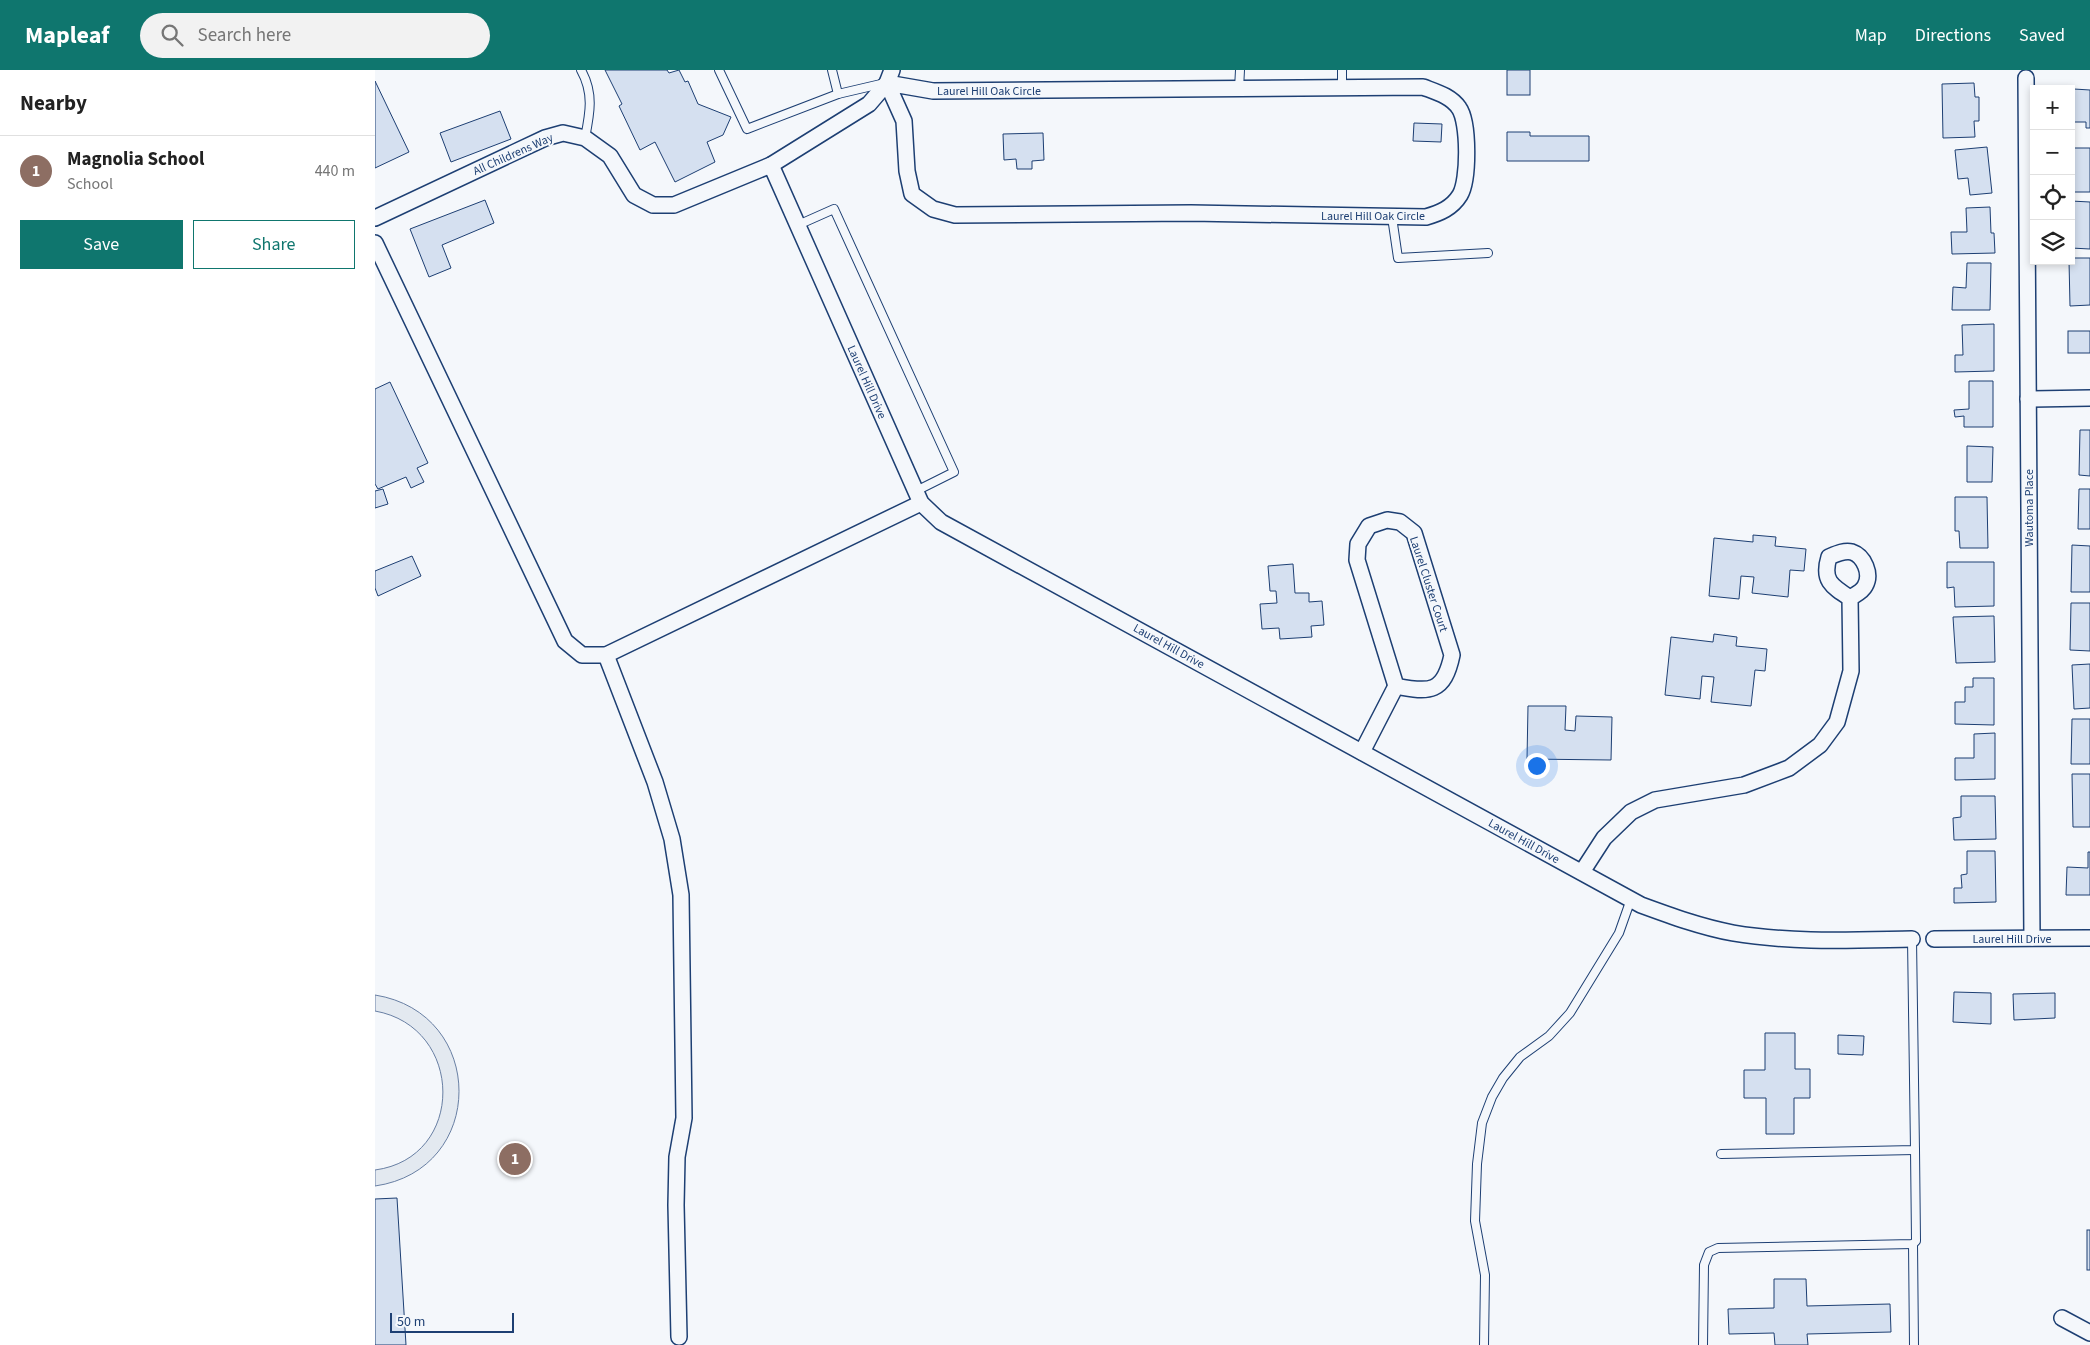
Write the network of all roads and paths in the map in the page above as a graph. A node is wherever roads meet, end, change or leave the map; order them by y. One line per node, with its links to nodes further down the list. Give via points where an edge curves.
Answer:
1 (581, 70): 11 (lane, via 588,83 590,114)
2 (719, 70): 10 (lane, via 747,129)
3 (832, 70): 10 (lane)
4 (1239, 70): 9 (lane)
5 (1342, 70): 8 (lane)
6 (890, 76): 9 (street, Laurel Hill Oak Circle, via 933,92); 10 (lane); 12 (street, via 869,104); 13 (street, Laurel Hill Oak Circle, via 904,121 912,194 933,209 955,215 1191,213)
7 (2026, 78): 19 (street, Wautoma Place)
8 (1341, 88): 9 (street, Laurel Hill Oak Circle); 13 (street, Laurel Hill Oak Circle, via 1423,87 1445,96 1460,108 1466,133 1466,179 1460,195 1444,212 1426,217)
9 (1239, 89)
10 (838, 94)
11 (585, 138): 12 (street, All Childrens Way, via 610,156 634,195 653,205 674,205); 14 (street, All Childrens Way, via 563,133 545,138)
12 (771, 165): 15 (street, Laurel Hill Drive)
13 (1392, 216): 17 (lane, via 1398,258)
14 (375, 218)
15 (798, 225): 20 (street, Laurel Hill Drive); 20 (lane, via 835,209 954,472)
16 (375, 243): 22 (street, via 565,641 582,655)
17 (1488, 253)
18 (2090, 398): 19 (street)
19 (2028, 399): 27 (street, Wautoma Place)
20 (919, 497): 22 (street); 24 (street, Laurel Hill Drive, via 941,522)
21 (1849, 598): 25 (street, via 1851,670 1837,722 1821,745 1789,768 1744,785 1655,800 1631,812 1603,838)
22 (606, 655): 36 (street, via 655,782 672,839 681,895 684,1118 677,1157)
23 (1396, 686): 23 (street, Laurel Cluster Court, via 1421,691 1441,684 1449,672 1452,655 1414,533 1400,522 1387,520 1369,526 1358,544 1357,560); 24 (street)
24 (1362, 752): 25 (street, Laurel Hill Drive)
25 (1582, 872): 26 (street, Laurel Hill Drive)
26 (1631, 899): 29 (street, Laurel Hill Drive, via 1686,922 1733,933 1807,940); 37 (lane, via 1619,933 1570,1013 1549,1036 1521,1057 1503,1078 1483,1123 1477,1164 1475,1221 1485,1275)
27 (2032, 938): 28 (street, Laurel Hill Drive); 30 (street, Laurel Hill Drive)
28 (2090, 938)
29 (1912, 939): 31 (lane)
30 (1934, 939)
31 (1915, 1150): 32 (lane); 33 (lane, via 1916,1241)
32 (1721, 1154)
33 (1913, 1244): 38 (lane, via 1718,1248 1709,1252 1704,1265); 39 (lane)
34 (2062, 1318): 35 (street)
35 (2090, 1333)
36 (679, 1337)
37 (1483, 1345)
38 (1703, 1345)
39 (1914, 1345)

